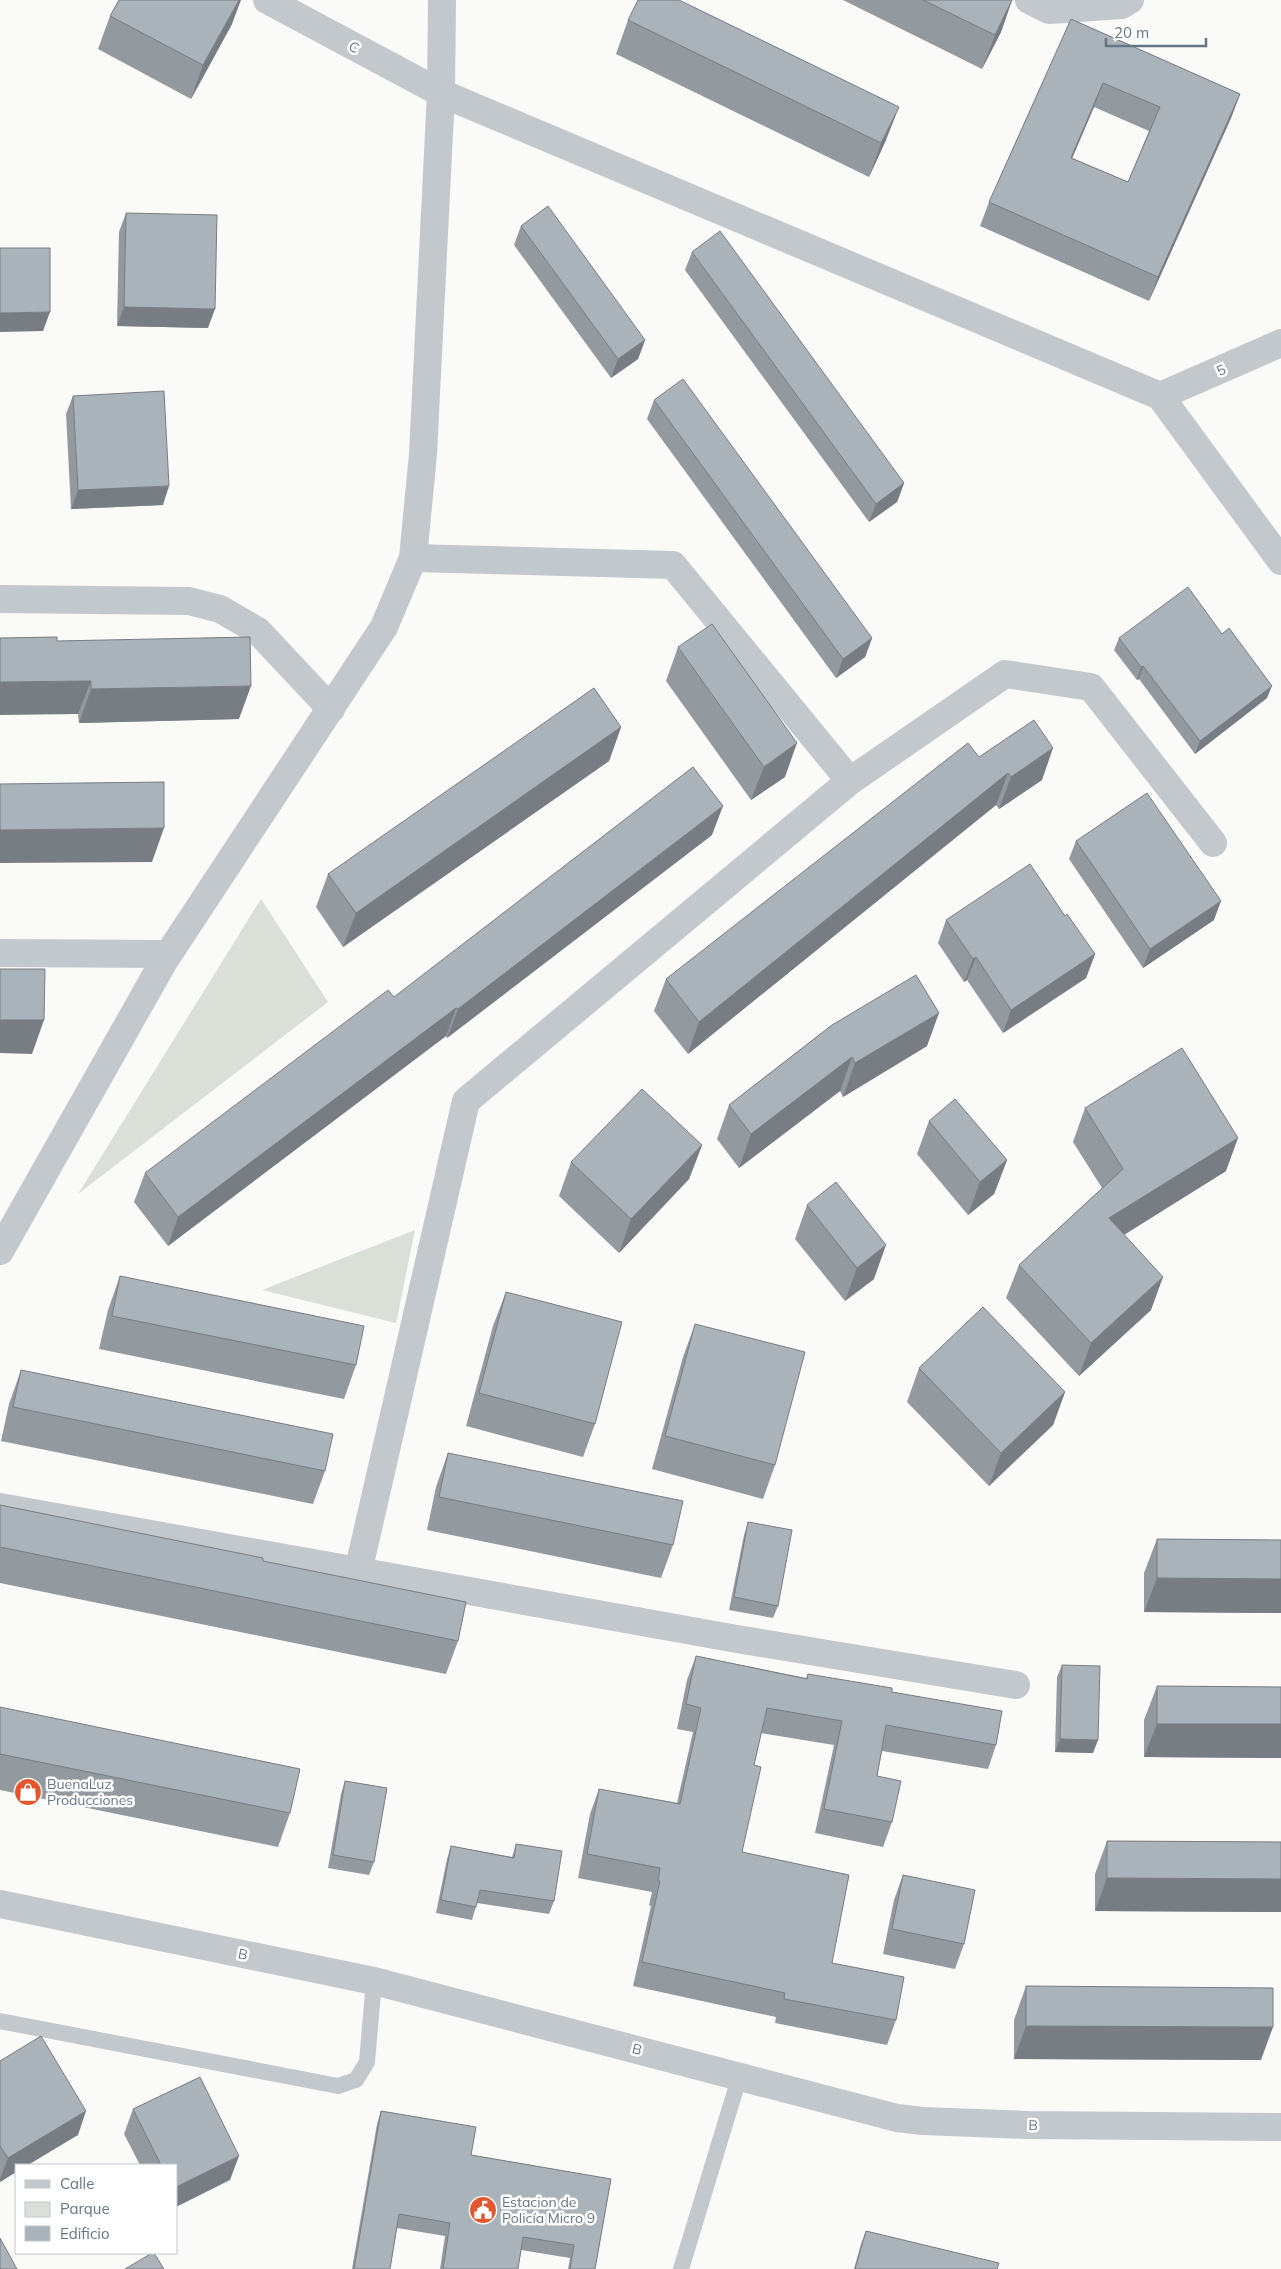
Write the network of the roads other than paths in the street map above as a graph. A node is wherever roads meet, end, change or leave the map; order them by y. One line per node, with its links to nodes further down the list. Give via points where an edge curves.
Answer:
1 (266, 0): 5 (street, C)
2 (442, 0): 5 (street)
3 (1029, 0): 4 (street, via 1049,10 1122,5)
4 (1130, 0)
5 (441, 93): 7 (street, C); 8 (street, via 423,454)
6 (1281, 343): 7 (street, 5)
7 (1160, 396): 9 (street)
8 (413, 558): 11 (street, via 384,627); 12 (street, via 673,565)
9 (1281, 561)
10 (0, 599): 11 (street, via 189,601 220,608 258,631)
11 (331, 709): 15 (street)
12 (850, 781): 13 (street, via 1005,674 1091,687); 18 (street, via 466,1101)
13 (1213, 843)
14 (0, 954): 15 (street)
15 (168, 954): 16 (street)
16 (0, 1251)
17 (0, 1507): 18 (street)
18 (358, 1572): 19 (street)
19 (1016, 1685)
20 (0, 1904): 21 (street, B)
21 (374, 1981): 22 (lane, via 367,2062 356,2080 338,2086); 23 (street, B)
22 (0, 2021)
23 (740, 2075): 24 (street, B, via 897,2118 924,2121); 25 (lane)
24 (1281, 2127)
25 (681, 2269)

